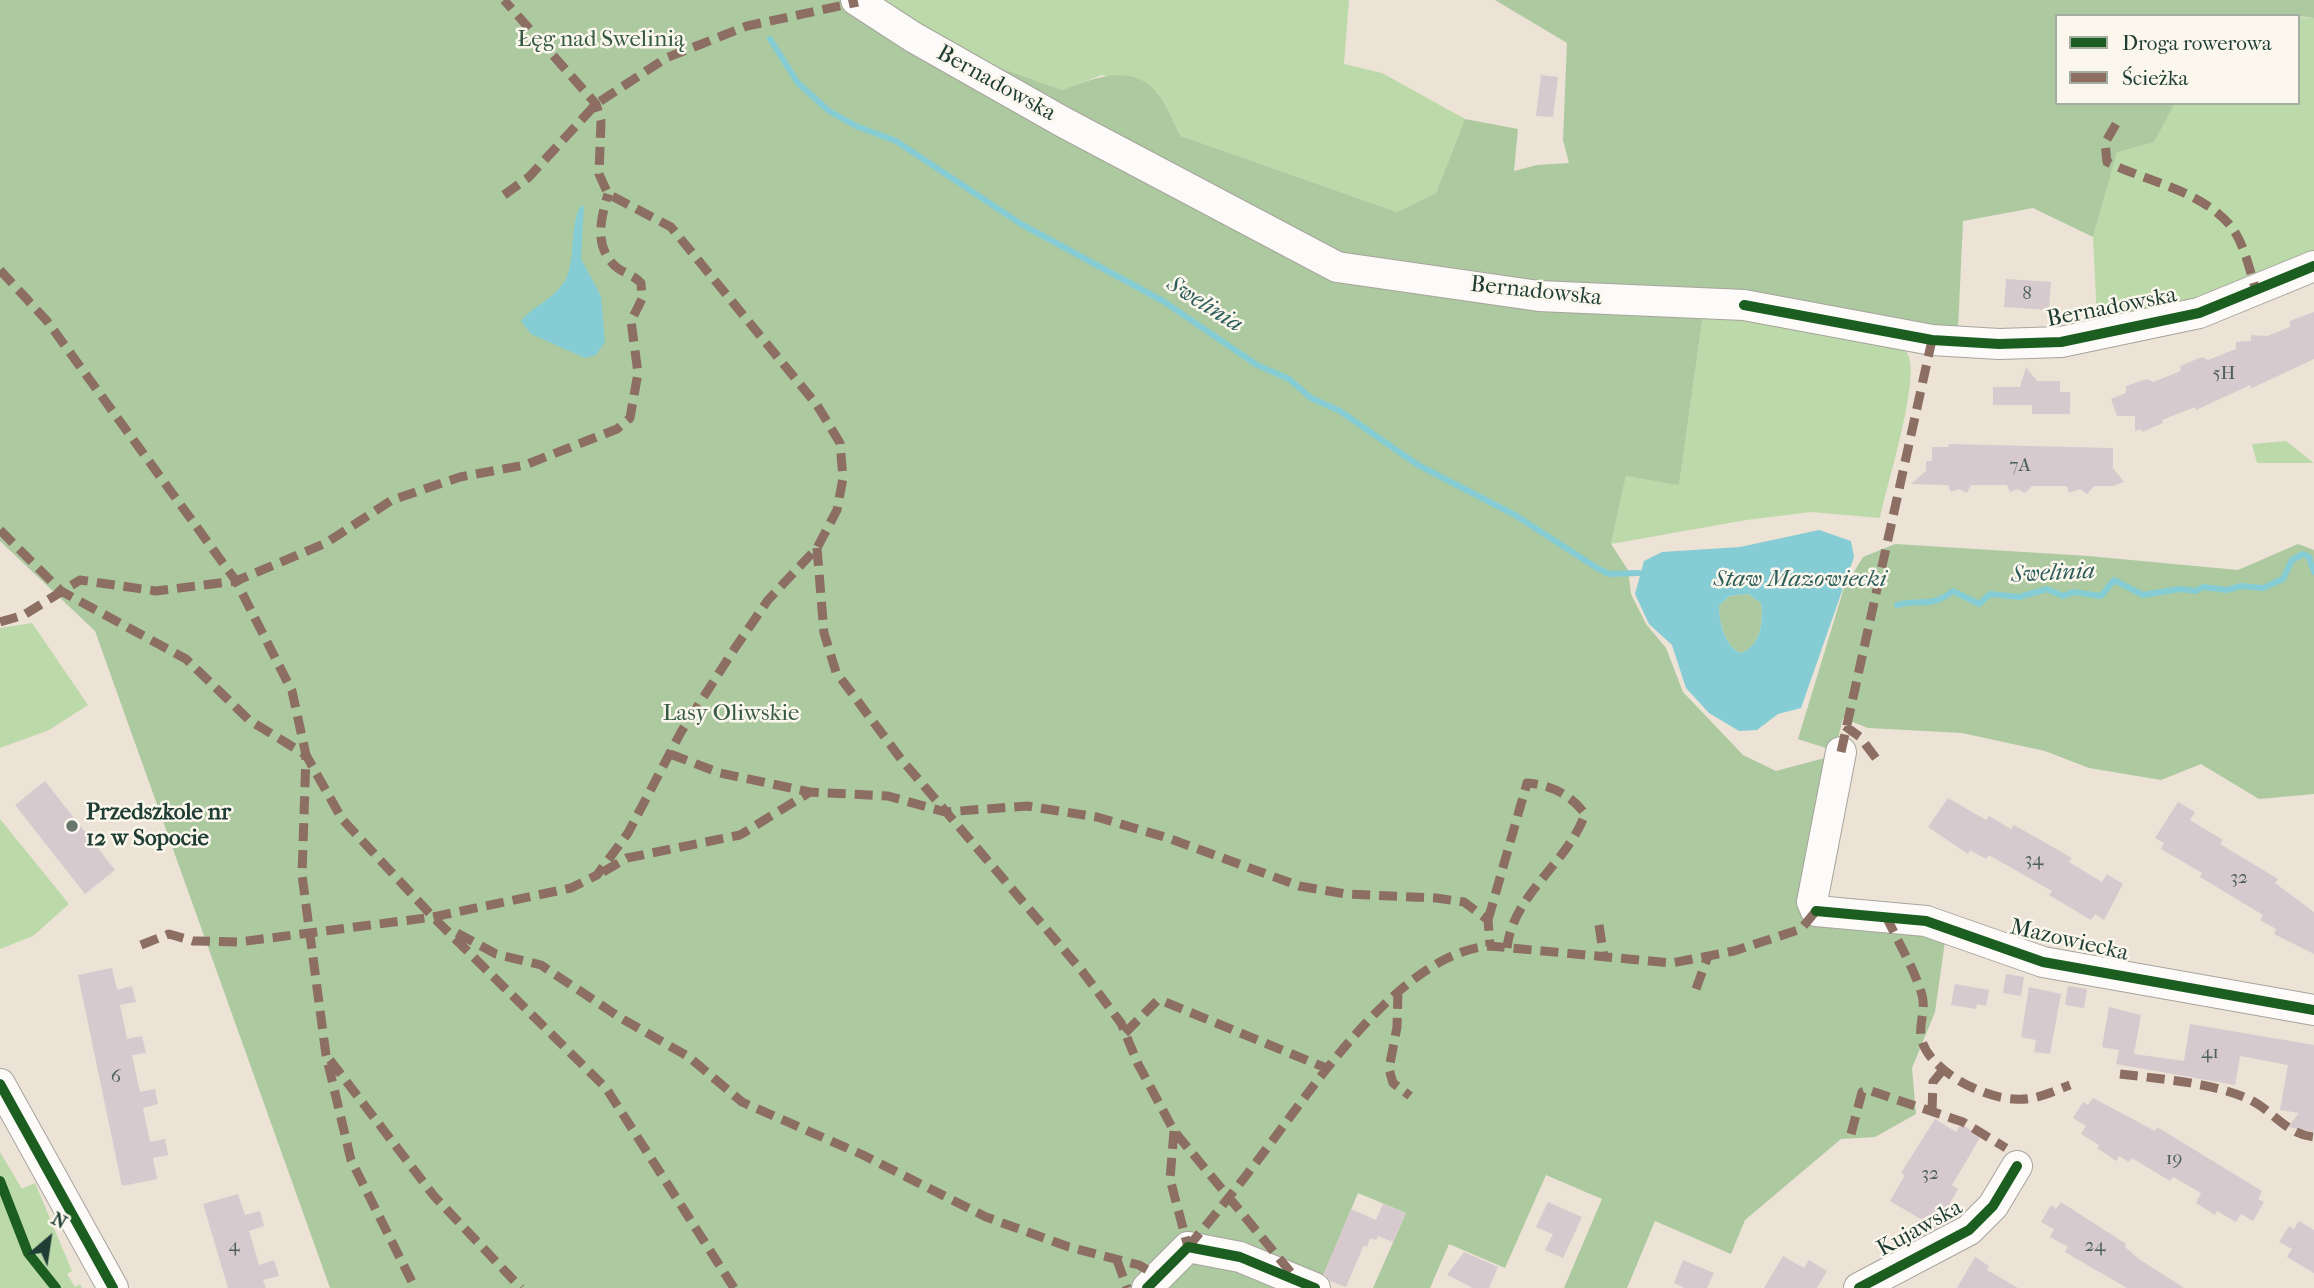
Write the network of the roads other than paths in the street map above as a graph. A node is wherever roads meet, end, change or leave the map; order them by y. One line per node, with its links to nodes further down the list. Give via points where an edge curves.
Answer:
1 (856, 0): 2 (street, Bernadowska, via 1063,122 1337,267 1539,296 1744,305 1932,340 1999,344 2062,342 2199,313)
2 (2314, 266)
3 (1841, 752): 4 (street, Mazowiecka, via 1812,902 1815,911 1926,920 2043,962)
4 (2314, 1010)
5 (0, 1084): 7 (street)
6 (2017, 1166): 10 (street, Kujawska, via 1993,1206 1969,1230)
7 (113, 1288)
8 (1147, 1288): 9 (street, via 1188,1247 1240,1257)
9 (1315, 1288)
10 (1859, 1288)

